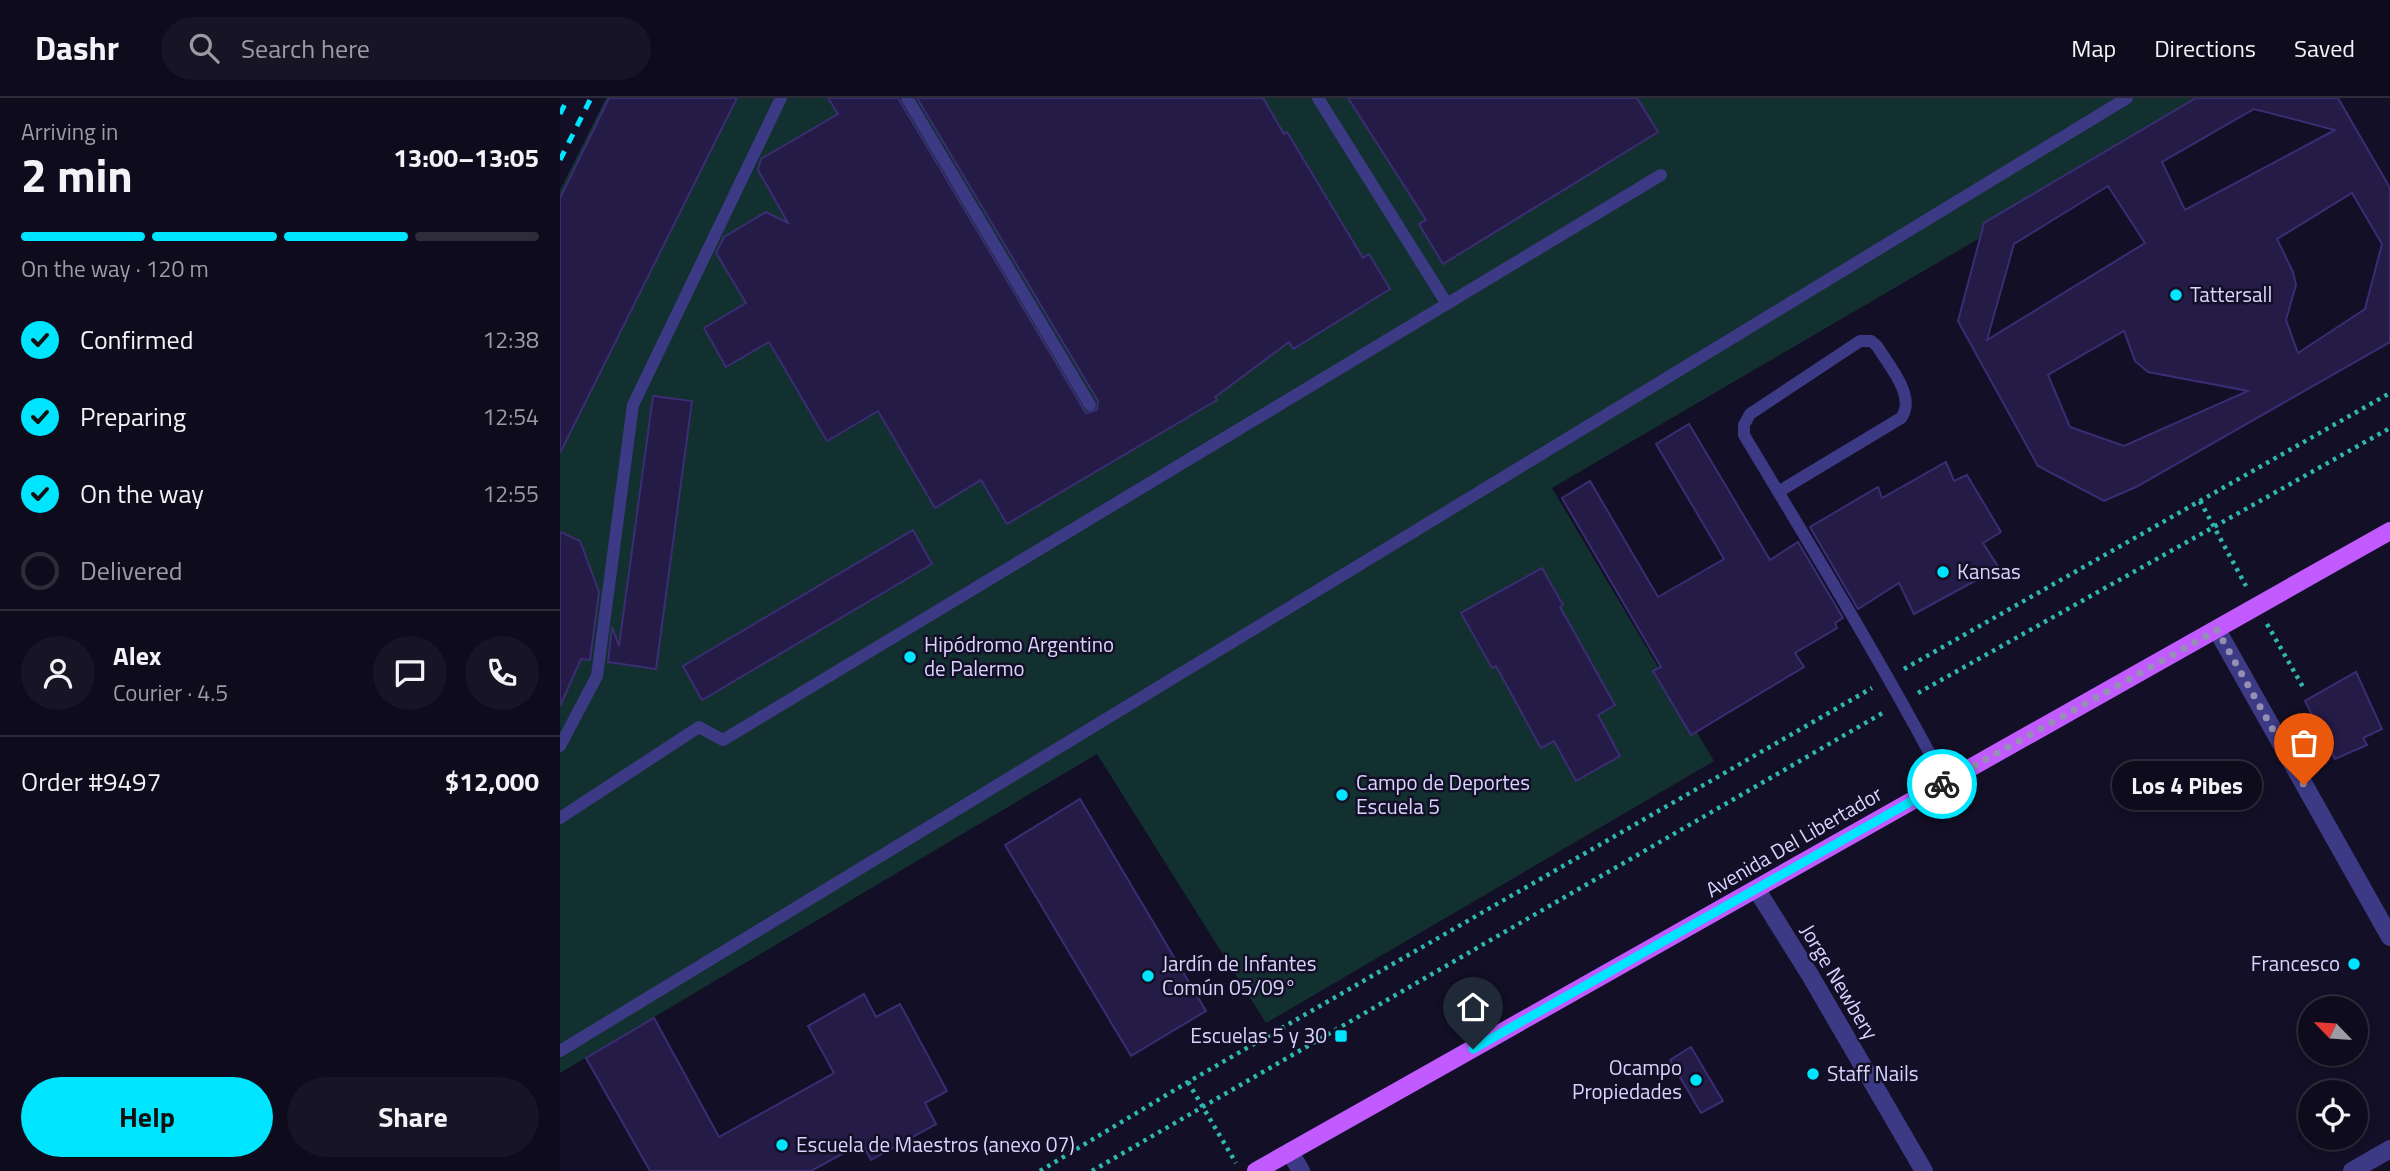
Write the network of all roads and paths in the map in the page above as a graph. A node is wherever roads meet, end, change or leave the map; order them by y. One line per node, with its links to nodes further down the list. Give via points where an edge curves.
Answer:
1 (781, 98): 17 (lane, via 633,405 597,676)
2 (907, 98): 8 (lane)
3 (1318, 98): 6 (lane)
4 (2127, 98): 22 (lane)
5 (1661, 175): 6 (lane)
6 (1447, 304): 19 (lane, via 723,740 699,727)
7 (2390, 393): 11 (path)
8 (1090, 405)
9 (2390, 428): 16 (path)
10 (1778, 492): 10 (lane, via 1744,435 1750,414 1860,341 1871,341 1908,400 1906,412); 15 (lane)
11 (2200, 500): 12 (path); 15 (path)
12 (2206, 512)
13 (2390, 531): 14 (main road, Avenida Del Libertador)
14 (2217, 630): 18 (main road, Avenida Del Libertador); 21 (street)
15 (1889, 678): 16 (lane); 23 (path)
16 (1903, 701): 18 (lane); 24 (path)
17 (560, 746)
18 (1945, 782): 20 (main road, Avenida Del Libertador)
19 (560, 818)
20 (1757, 890): 26 (main road, Avenida Del Libertador); 32 (street, Jorge Newbery)
21 (2390, 937)
22 (560, 1051)
23 (1188, 1082): 24 (path); 27 (path)
24 (1202, 1107): 28 (path); 29 (path)
25 (2390, 1149): 33 (street)
26 (1290, 1152): 30 (main road, Avenida Del Libertador); 31 (street)
27 (1040, 1171)
28 (1092, 1171)
29 (1241, 1171)
30 (1255, 1171)
31 (1301, 1171)
32 (1924, 1171)
33 (2352, 1171)

